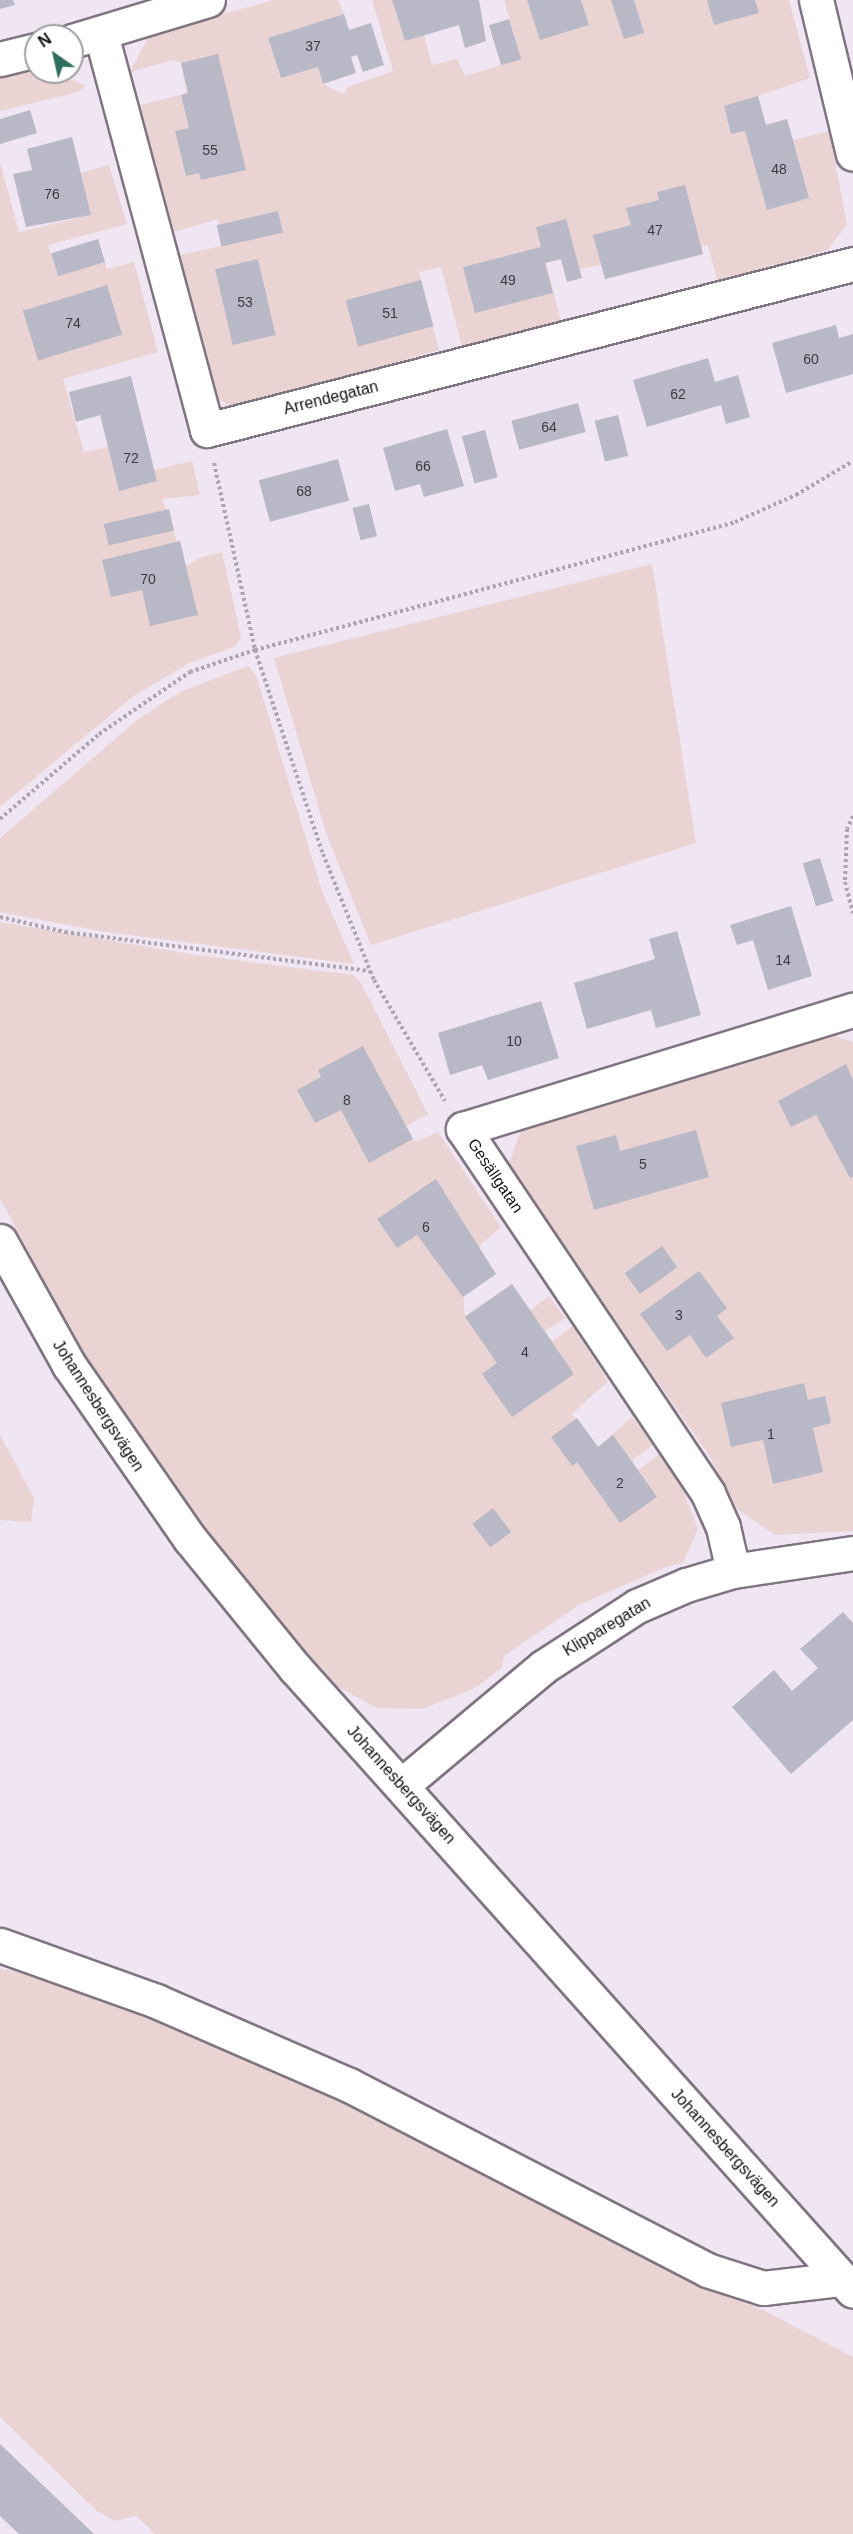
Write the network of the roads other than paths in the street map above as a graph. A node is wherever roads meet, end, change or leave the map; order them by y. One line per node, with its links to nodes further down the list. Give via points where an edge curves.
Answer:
1 (208, 0): 3 (street)
2 (816, 0): 6 (street)
3 (87, 37): 7 (street, Arrendegatan, via 207,430)
4 (24, 53): 5 (street)
5 (0, 59)
6 (853, 154)
7 (853, 264)
8 (853, 1010): 11 (street, Gesällgatan, via 463,1129 708,1493 723,1527)
9 (0, 1241): 12 (street, Johannesbergsvägen, via 69,1365 183,1530 295,1668)
10 (853, 1553): 11 (street, Klipparegatan)
11 (734, 1571): 12 (street, Klipparegatan, via 637,1606 592,1632 543,1666)
12 (402, 1785): 14 (street, Johannesbergsvägen)
13 (0, 1945): 14 (street, via 156,2001 338,2080 707,2270 763,2288)
14 (847, 2285)

